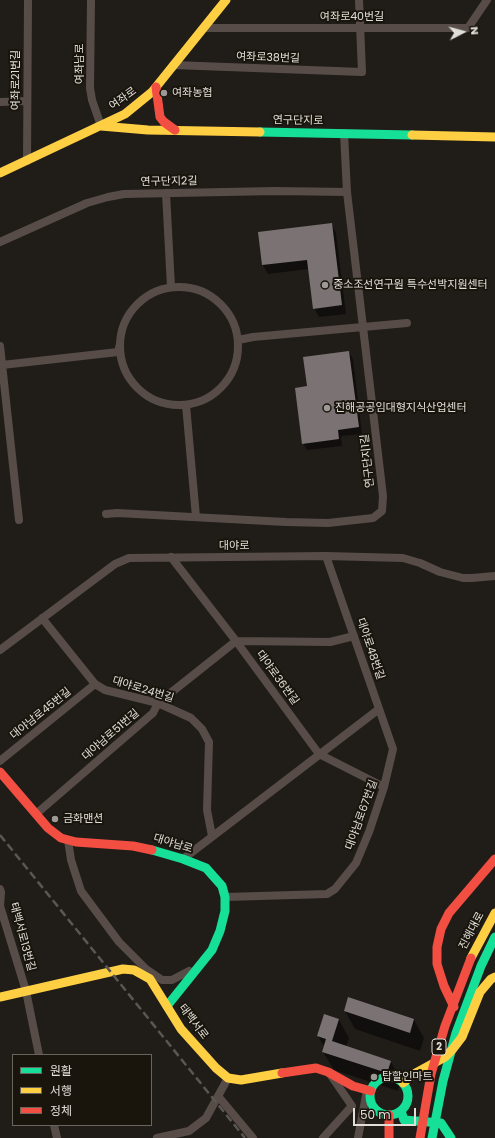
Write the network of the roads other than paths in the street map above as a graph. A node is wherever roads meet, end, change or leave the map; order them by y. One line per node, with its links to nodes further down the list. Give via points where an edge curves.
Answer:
1 (28, 0): 10 (street, 여좌로21번길)
2 (91, 0): 12 (street, 여좌남로, via 90,88)
3 (226, 0): 6 (street, 여좌로)
4 (359, 0): 7 (street)
5 (487, 0): 7 (street, 여좌로40번길, via 468,28)
6 (203, 28): 7 (street, 여좌로40번길); 8 (street, 여좌로)
7 (360, 28): 8 (street, 여좌로38번길, via 362,72)
8 (173, 65): 9 (street, 여좌로)
9 (156, 87): 12 (street, 여좌로, via 125,114); 13 (street, via 160,117)
10 (27, 101): 11 (street); 16 (street, 여좌로21번길)
11 (0, 102)
12 (101, 126): 13 (street, 연구단지로); 16 (street, 여좌로)
13 (175, 130): 14 (street, 연구단지로)
14 (344, 133): 15 (street, 연구단지로); 18 (street, 연구단지1길)
15 (495, 137)
16 (26, 161): 17 (street, 여좌로)
17 (0, 173)
18 (347, 192): 19 (street, 연구단지2길); 23 (street, 연구단지1길)
19 (166, 193): 20 (street, 연구단지2길, via 124,194 87,203); 21 (street)
20 (0, 242)
21 (171, 287): 24 (street, via 190,288 208,294 223,306 233,322); 25 (street, via 142,300 130,312 123,327)
22 (407, 323): 23 (street)
23 (364, 326): 24 (street); 30 (street, 연구단지1길, via 383,496 382,511 373,518 328,522)
24 (238, 340): 28 (street, via 237,358 231,376 219,390 204,400)
25 (120, 343): 27 (street, via 118,352); 28 (street, via 122,360 128,376 139,389 153,399 169,404)
26 (0, 346): 27 (street)
27 (2, 365): 31 (street)
28 (186, 405): 30 (street)
29 (106, 514): 30 (street, 연구단지1길)
30 (196, 517)
31 (19, 520)
32 (326, 556): 33 (street, 대야로); 34 (street, 대야로, via 403,558 463,578); 36 (street, 대야로48번길)
33 (171, 557): 35 (street, 대야로, via 138,557 119,561); 37 (street, 대야로36번길)
34 (495, 576)
35 (42, 618): 38 (street, 대야로); 39 (street, 대야로24번길)
36 (354, 636): 37 (street, via 330,642); 41 (street, 대야로48번길)
37 (236, 641): 40 (street, 대야남로51번길); 43 (street, 대야로36번길)
38 (0, 650)
39 (95, 684): 40 (street, 대야로24번길, via 105,690); 44 (street, 대야남로45번길)
40 (158, 703): 47 (street, 대야남로51번길, via 154,713); 48 (street, 대야로24번길, via 191,718 202,729 209,742 207,810)
41 (378, 709): 42 (street, 대야로48번길); 43 (street)
42 (393, 749): 46 (street, 대야남로67번길)
43 (319, 754): 46 (street, 대야로36번길); 48 (street)
44 (0, 761)
45 (0, 772): 47 (street, 대야남로)
46 (384, 787): 53 (street, 대야남로67번길, via 356,863 335,889 327,894)
47 (36, 814): 49 (street, 대야남로, via 53,833)
48 (212, 836): 50 (street)
49 (68, 840): 50 (street, 대야남로, via 133,846); 56 (street, via 71,860 81,891 118,942 146,969 162,980 172,980)
50 (183, 859): 53 (street, 대야남로, via 206,868 222,886)
51 (495, 859): 61 (street, via 449,913 439,938 437,955 440,973)
52 (0, 889): 58 (street, 태백서로13번길, via 0,906)
53 (225, 897): 60 (street, 대야남로, via 224,918 212,950)
54 (495, 913): 77 (street, 진해대로 / 2, via 470,960 445,1026 431,1074)
55 (495, 937): 78 (street, 진해대로 / 2, via 480,966 456,1033)
56 (189, 971)
57 (495, 977): 61 (street, via 480,992)
58 (26, 991): 59 (street, 태백서로); 60 (street, 태백서로, via 123,969 134,970 150,979); 62 (street, 태백서로13번길)
59 (0, 997)
60 (167, 1006): 64 (street, 태백서로, via 186,1035)
61 (465, 1031): 65 (street, via 458,1044 445,1057 414,1074)
62 (40, 1054)
63 (328, 1072): 64 (street, via 311,1068 240,1080); 66 (street, via 353,1086); 74 (street, via 352,1106)
64 (228, 1078): 67 (street)
65 (403, 1084): 66 (street, via 398,1080 386,1078 380,1080); 68 (street, via 408,1095)
66 (369, 1091): 69 (street, via 373,1107); 75 (street)
67 (218, 1096): 72 (street, via 206,1118 189,1131); 73 (street)
68 (401, 1111): 69 (street); 79 (street, via 404,1120 441,1123)
69 (389, 1115): 76 (street)
70 (54, 1126): 71 (street)
71 (57, 1138)
72 (157, 1138)
73 (253, 1138)
74 (323, 1138)
75 (358, 1138)
76 (389, 1138)
77 (420, 1138)
78 (432, 1138)
79 (451, 1138)

